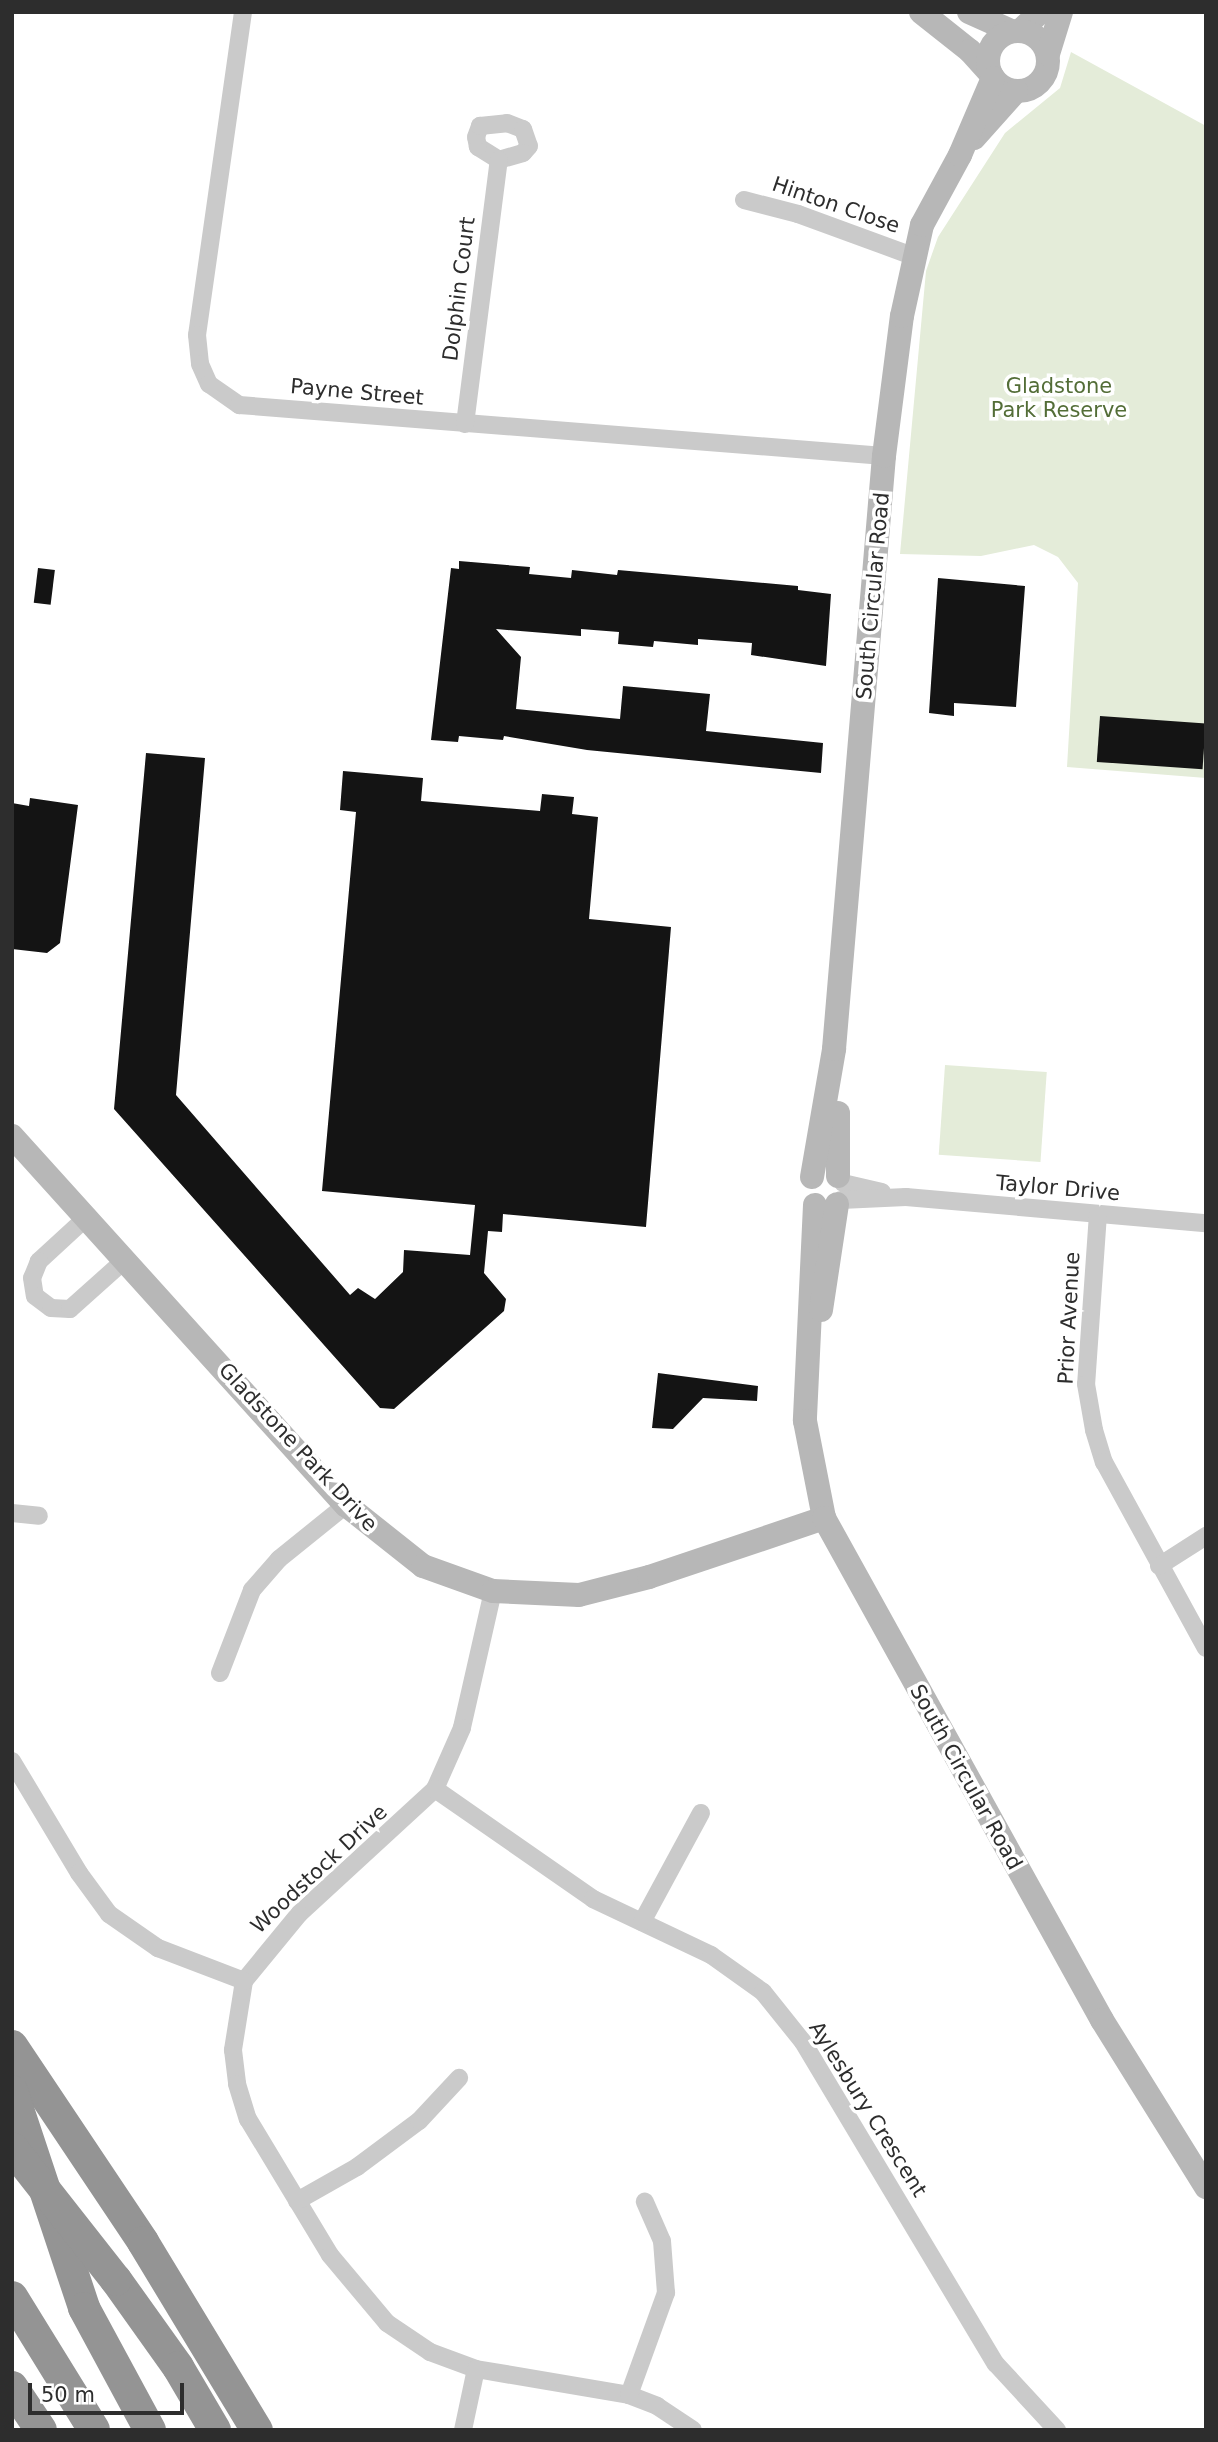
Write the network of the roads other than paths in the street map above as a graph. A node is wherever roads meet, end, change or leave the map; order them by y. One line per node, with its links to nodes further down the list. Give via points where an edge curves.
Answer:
1 (243, 12): 14 (street, Payne Street, via 197,335 200,364 209,384 239,405)
2 (921, 12): 8 (street, via 962,44)
3 (968, 12): 6 (street)
4 (1040, 12): 6 (street)
5 (1061, 12): 7 (street)
6 (1016, 30): 7 (street, via 1038,38); 8 (street, via 990,48)
7 (1048, 54): 9 (street, via 1041,80)
8 (992, 76): 9 (street); 10 (street, South Circular Road)
9 (1016, 91): 10 (street, South Circular Road)
10 (960, 155): 13 (street, South Circular Road, via 922,225)
11 (499, 160): 14 (street, Dolphin Court)
12 (744, 200): 13 (street, Hinton Close, via 798,214)
13 (913, 256): 15 (street, South Circular Road)
14 (465, 424): 15 (street, Payne Street)
15 (884, 456): 16 (street, South Circular Road)
16 (834, 1049): 18 (street, South Circular Road, via 839,1090); 18 (street, South Circular Road, via 808,1194)
17 (12, 1136): 20 (street, Gladstone Park Drive)
18 (835, 1193): 19 (street, Taylor Drive); 26 (street, South Circular Road, via 823,1302 811,1341 805,1421)
19 (1098, 1214): 21 (street, Taylor Drive); 28 (street, Prior Avenue, via 1086,1384 1104,1462)
20 (88, 1216): 22 (street, Gladstone Park Drive); 22 (street, via 39,1261 32,1278 35,1296 51,1308 70,1309)
21 (1206, 1223)
22 (126, 1259): 23 (street, Gladstone Park Drive)
23 (346, 1505): 29 (street, Gladstone Park Drive, via 423,1566); 31 (street, via 279,1559 251,1590)
24 (12, 1513): 25 (street)
25 (39, 1516)
26 (824, 1518): 29 (street, Gladstone Park Drive, via 612,1588 547,1597); 41 (street, South Circular Road, via 1102,2020)
27 (1206, 1536): 28 (street)
28 (1159, 1566): 30 (street, Prior Avenue)
29 (493, 1591): 33 (street, Woodstock Drive, via 462,1728)
30 (1206, 1648)
31 (220, 1673)
32 (12, 1761): 36 (street, via 79,1873 110,1914 158,1948)
33 (435, 1789): 35 (street, Aylesbury Crescent, via 593,1899); 36 (street, Woodstock Drive, via 299,1914)
34 (701, 1813): 35 (street)
35 (642, 1923): 48 (street, Aylesbury Crescent, via 710,1955 771,2002 803,2042 996,2364)
36 (244, 1981): 42 (street, via 233,2050 237,2084 248,2119)
37 (12, 2046): 53 (highway, via 143,2242)
38 (458, 2078): 42 (street, via 419,2121 357,2167)
39 (12, 2091): 51 (highway, via 84,2308)
40 (12, 2148): 52 (highway, bridge, via 116,2280 178,2367)
41 (1206, 2187)
42 (297, 2201): 45 (street, via 330,2255 387,2323 430,2352)
43 (645, 2202): 47 (street, via 662,2241 666,2292)
44 (12, 2297): 50 (highway)
45 (476, 2369): 47 (street); 54 (street)
46 (12, 2387): 49 (highway)
47 (629, 2395): 55 (street, via 657,2406)
48 (1055, 2429)
49 (41, 2430)
50 (94, 2430)
51 (150, 2430)
52 (215, 2430)
53 (257, 2430)
54 (464, 2430)
55 (693, 2430)

